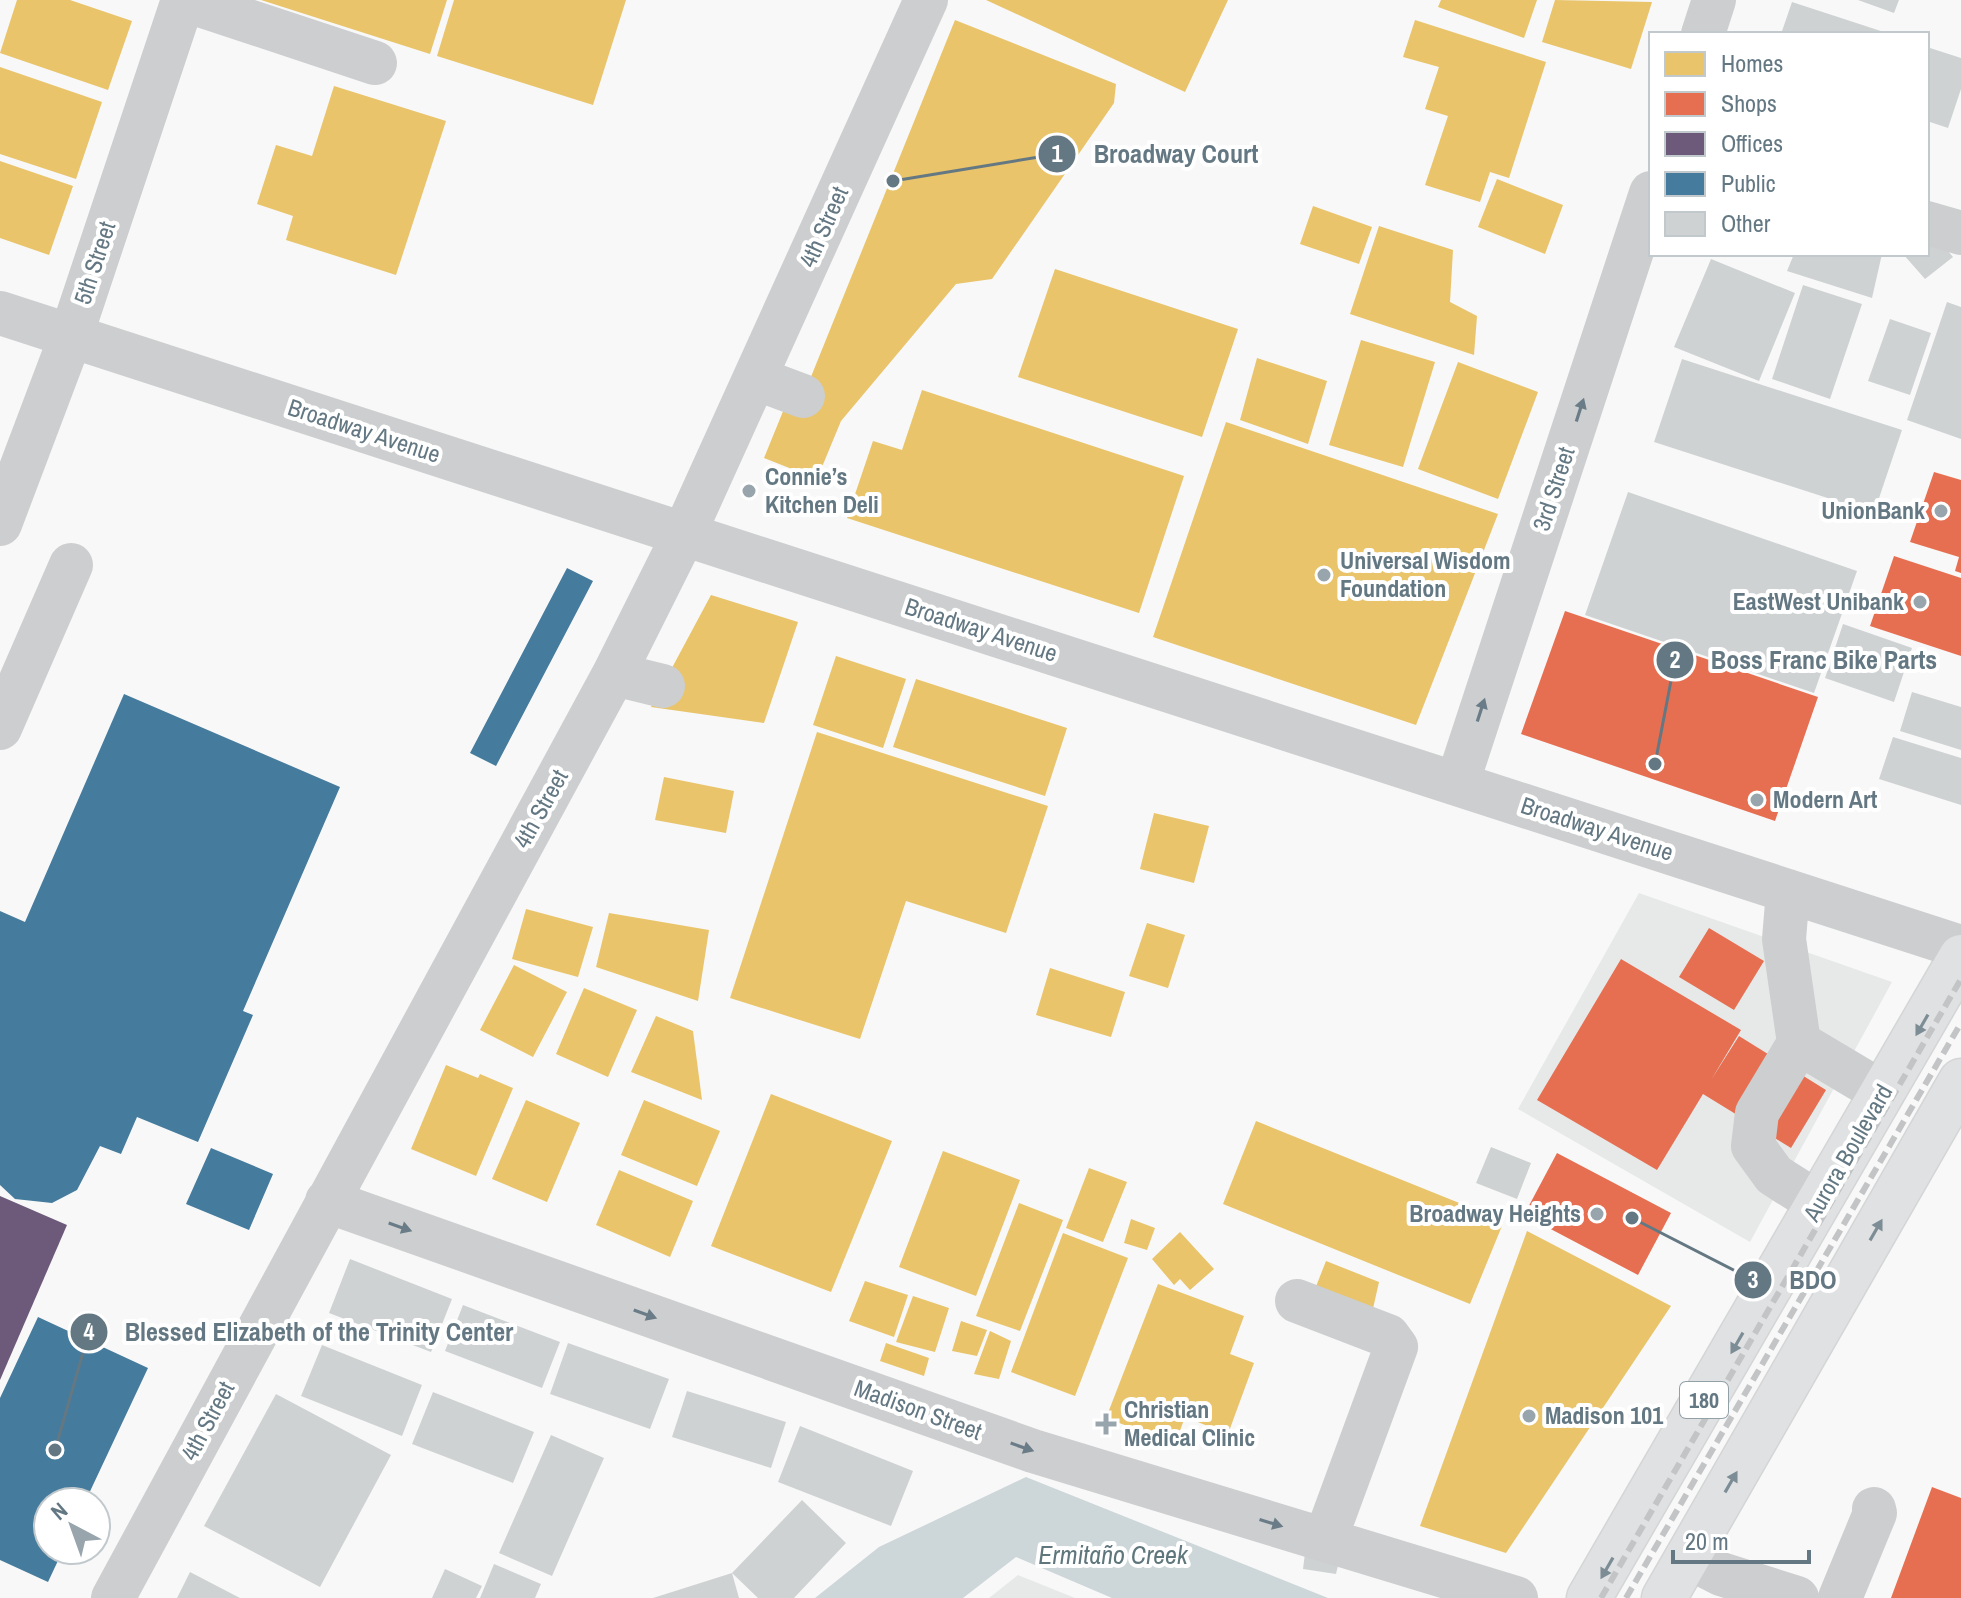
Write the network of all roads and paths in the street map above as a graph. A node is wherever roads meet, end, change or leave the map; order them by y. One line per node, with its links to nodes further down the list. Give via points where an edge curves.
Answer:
1 (184, 0): 5 (street); 10 (street, 5th Street)
2 (926, 0): 11 (street, 4th Street)
3 (1714, 0): 4 (street)
4 (1704, 32)
5 (375, 63)
6 (1649, 199): 19 (street, 3rd Street, one-way to 6)
7 (1929, 224): 8 (street)
8 (1961, 233)
9 (0, 313): 10 (street, Broadway Avenue)
10 (71, 336): 13 (street, 5th Street, via 45,442); 14 (street, Broadway Avenue)
11 (755, 378): 12 (street); 14 (street, 4th Street)
12 (803, 396)
13 (0, 524)
14 (684, 534): 16 (street, 4th Street); 19 (street, Broadway Avenue)
15 (71, 565): 18 (street)
16 (614, 674): 17 (street); 26 (street, 4th Street)
17 (663, 686)
18 (0, 728)
19 (1457, 784): 20 (street, Broadway Avenue)
20 (1788, 891): 21 (street, Broadway Avenue); 23 (street, via 1784,939)
21 (1961, 947)
22 (1961, 957): 25 (main road, Aurora Boulevard / 180, one-way to 25)
23 (1799, 1043): 25 (street); 27 (street, via 1757,1113 1753,1146 1774,1175)
24 (1961, 1081): 31 (main road, 180, one-way to 24)
25 (1883, 1093): 27 (main road, Aurora Boulevard / 180)
26 (327, 1201): 30 (street, Madison Street, one-way to 30, via 1033,1451); 32 (street, 4th Street)
27 (1818, 1203): 34 (main road, Aurora Boulevard / 180, one-way to 34)
28 (1297, 1301): 30 (street, via 1388,1336 1396,1347)
29 (1874, 1509): 36 (street)
30 (1325, 1540): 33 (street, Madison Street)
31 (1677, 1586): 35 (street, via 1721,1574)
32 (113, 1598)
33 (1516, 1598)
34 (1589, 1598)
35 (1797, 1598)
36 (1840, 1598)

